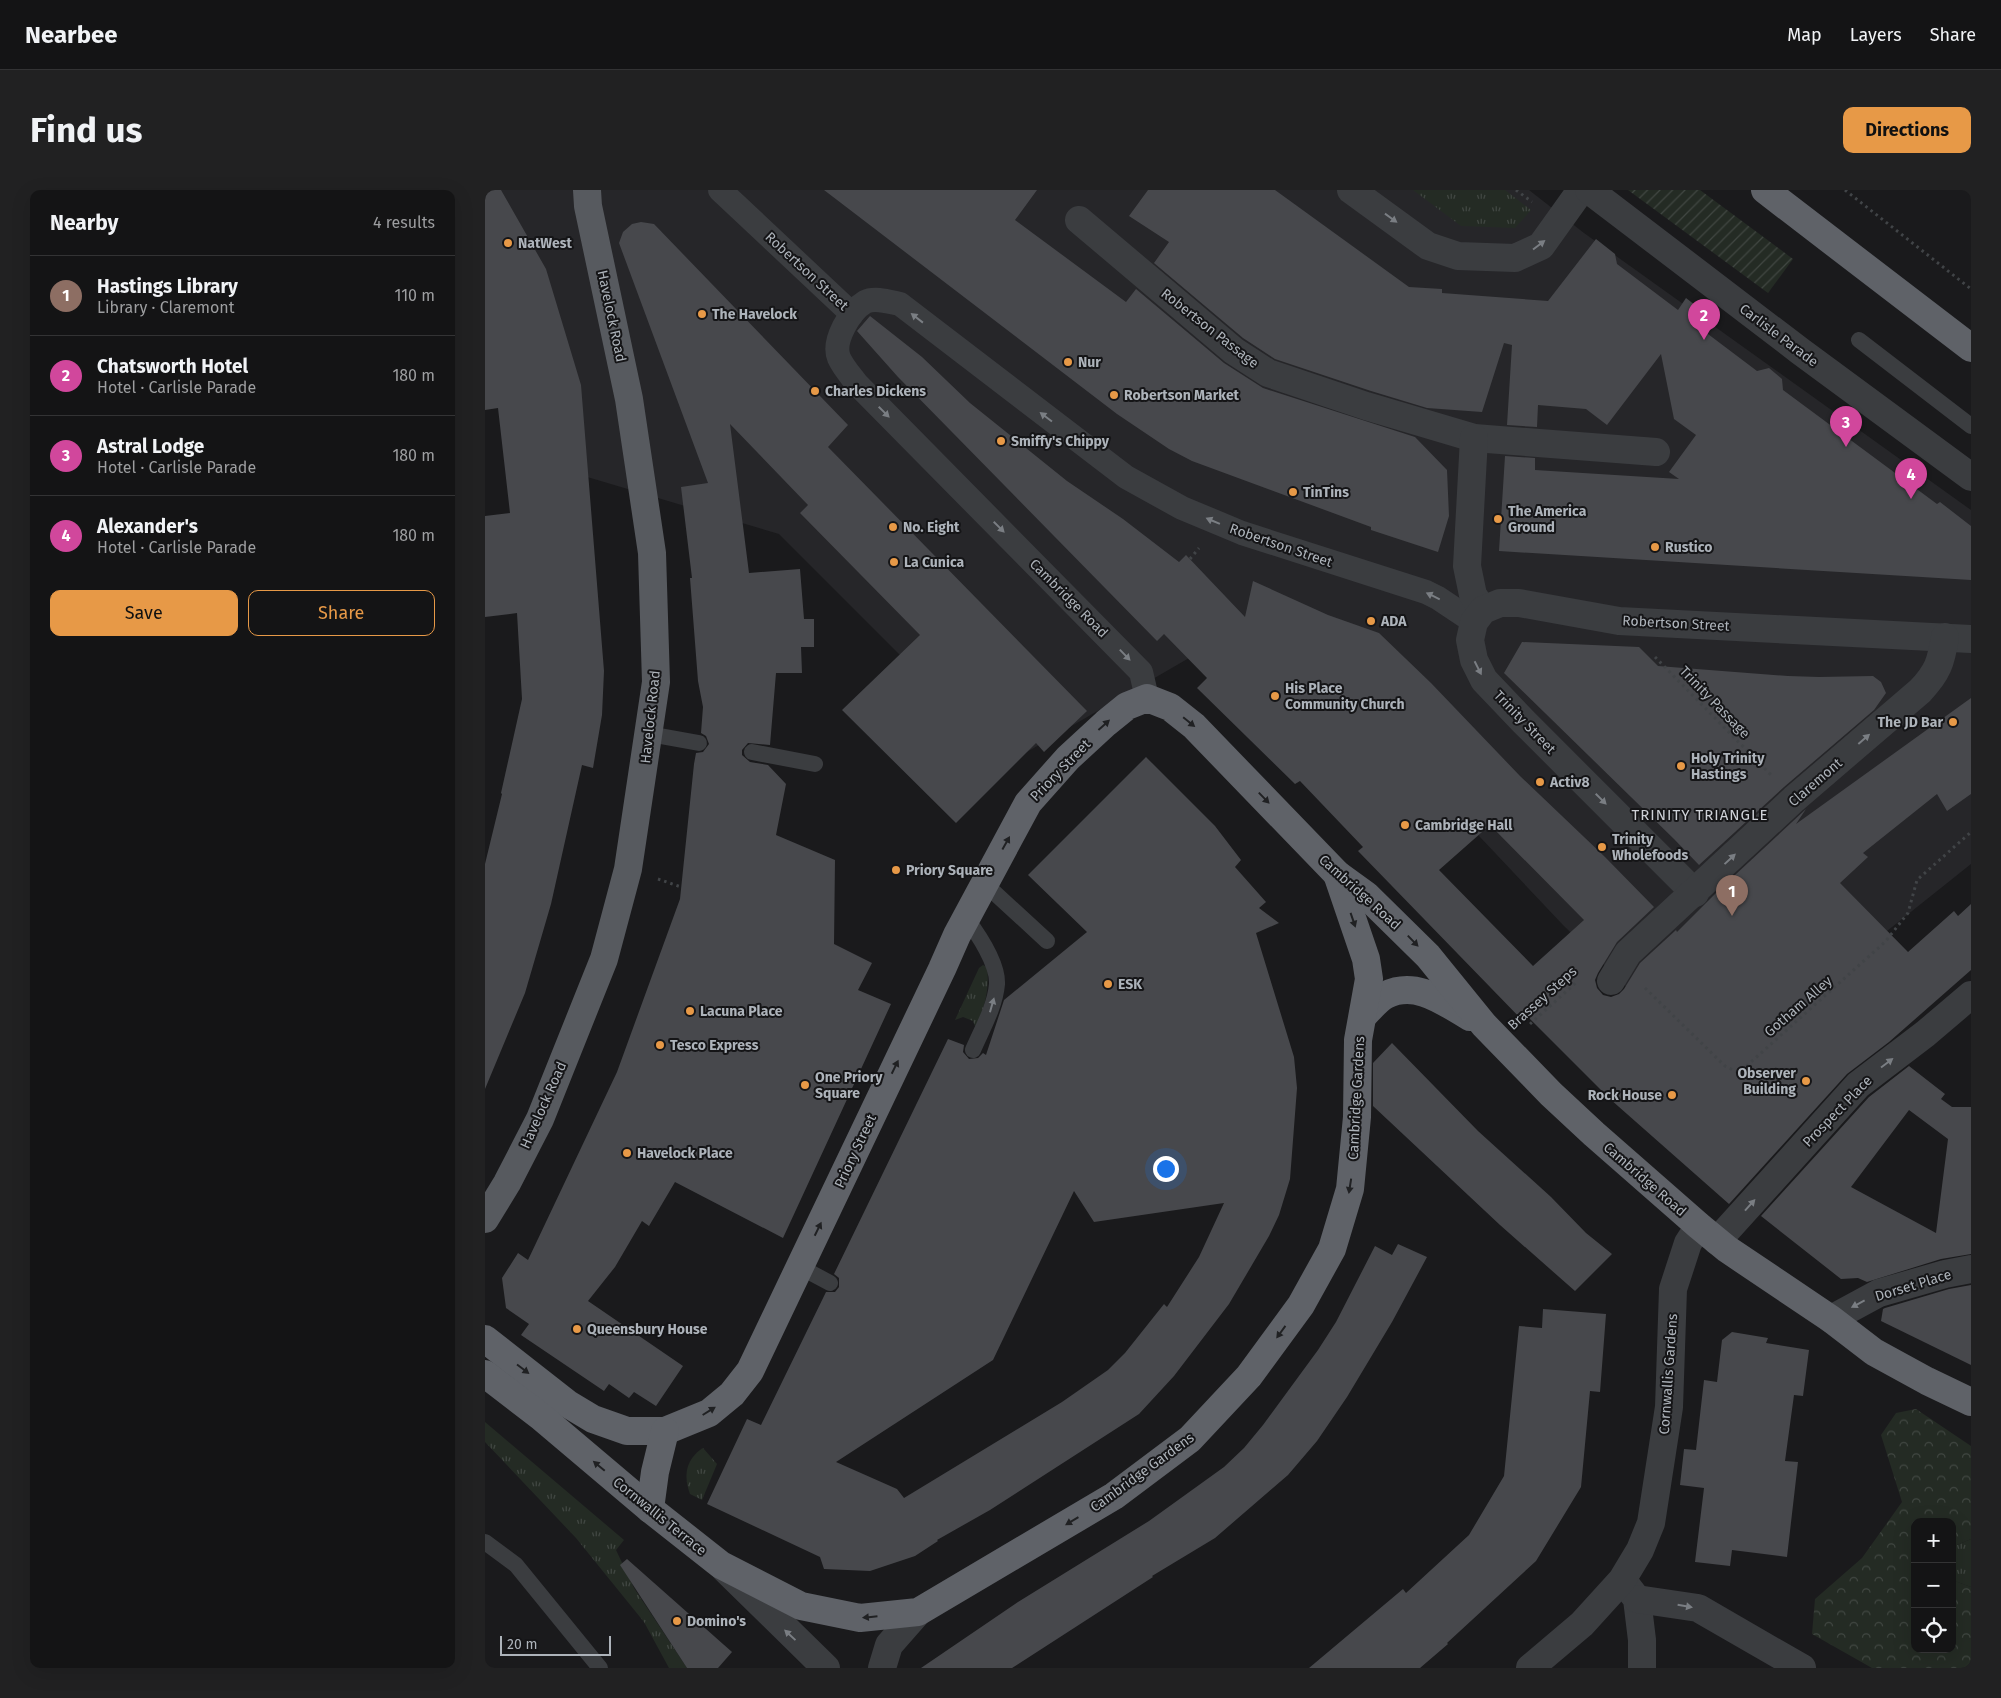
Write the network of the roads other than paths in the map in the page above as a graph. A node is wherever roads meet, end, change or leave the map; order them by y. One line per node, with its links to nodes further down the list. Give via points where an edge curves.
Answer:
1 (587, 190): 18 (main road, Havelock Road, via 629,399 652,553 656,682)
2 (720, 190): 8 (street, Robertson Street)
3 (1351, 190): 4 (street, one-way to 4, via 1428,246 1458,256 1515,258 1541,246)
4 (1581, 190)
5 (1589, 190): 14 (street, Carlisle Parade)
6 (1765, 190): 10 (highway)
7 (1079, 220): 12 (street, Robertson Passage, via 1234,350 1268,373)
8 (852, 314): 15 (street, Robertson Street, one-way to 8, via 1426,592 1242,533 1182,508 1125,477 900,304 866,301); 17 (street, Cambridge Road, one-way to 17, via 840,332 838,357 857,384 1141,672)
9 (1859, 340): 11 (lane)
10 (1971, 348)
11 (1971, 426)
12 (1474, 438): 13 (street, Robertson Passage); 15 (street, via 1467,566)
13 (1656, 452)
14 (1971, 477)
15 (1479, 616): 16 (street, Robertson Street, via 1499,603 1519,602 1619,621); 24 (street, Trinity Street, one-way to 24, via 1469,640 1484,680)
16 (1958, 638): 24 (street, Claremont, one-way to 16, via 1795,799 1920,692 1934,677 1942,657)
17 (1147, 698): 22 (highway, Cambridge Road, one-way to 22, via 1170,707 1195,726); 23 (highway, Priory Street, one-way to 17, via 1027,803 1106,723 1127,706)
18 (649, 734): 19 (lane); 32 (main road, Havelock Road, via 628,869 604,959 540,1119)
19 (699, 743)
20 (752, 752): 21 (lane)
21 (815, 764)
22 (1337, 874): 29 (highway, Cambridge Gardens, one-way to 29, via 1366,959 1369,979); 30 (highway, Cambridge Road, one-way to 30, via 1366,895 1421,950)
23 (984, 883): 25 (highway, Priory Street); 26 (lane)
24 (1695, 893): 27 (street, Claremont, via 1628,953)
25 (966, 918): 31 (lane, one-way to 25, via 992,1008 997,984 994,968); 34 (highway, Priory Street, one-way to 25)
26 (1047, 941)
27 (1615, 973)
28 (1971, 995): 33 (street, Prospect Place, one-way to 28, via 1858,1085)
29 (1363, 1016): 30 (highway, Cambridge Gardens, via 1385,995 1405,989 1430,994); 46 (highway, Cambridge Gardens, one-way to 46, via 1358,1040 1357,1117 1350,1189 1331,1249 1301,1305 1249,1376 1189,1439 1114,1496)
30 (1484, 1025): 33 (highway, Cambridge Road, via 1551,1094)
31 (973, 1050)
32 (485, 1219)
33 (1708, 1234): 37 (highway, Cambridge Road); 45 (street, Cornwallis Gardens, via 1683,1255 1673,1289 1669,1407 1651,1523)
34 (800, 1266): 36 (lane); 41 (highway, Priory Street, one-way to 34, via 709,1413 732,1394 749,1371)
35 (1971, 1269): 37 (street, Dorset Place, one-way to 37, via 1879,1293)
36 (830, 1283)
37 (1831, 1319): 40 (highway, Cambridge Road, via 1874,1352)
38 (485, 1339): 41 (highway, one-way to 41, via 568,1404 593,1419 627,1431)
39 (485, 1374): 42 (highway, Cornwallis Terrace, one-way to 39)
40 (1971, 1402)
41 (665, 1431): 42 (highway)
42 (650, 1509): 44 (highway, Cornwallis Terrace)
43 (485, 1542): 47 (lane, via 516,1565)
44 (721, 1565): 46 (highway, Cambridge Gardens, one-way to 44, via 860,1618 801,1606); 48 (street, Cornwallis Terrace, one-way to 44)
45 (1629, 1589): 50 (street, Cornwallis Gardens); 51 (street, via 1641,1640); 52 (street, one-way to 52, via 1698,1608)
46 (918, 1612): 49 (street, via 889,1645)
47 (600, 1668)
48 (826, 1668)
49 (882, 1668)
50 (1529, 1668)
51 (1642, 1668)
52 (1803, 1668)

